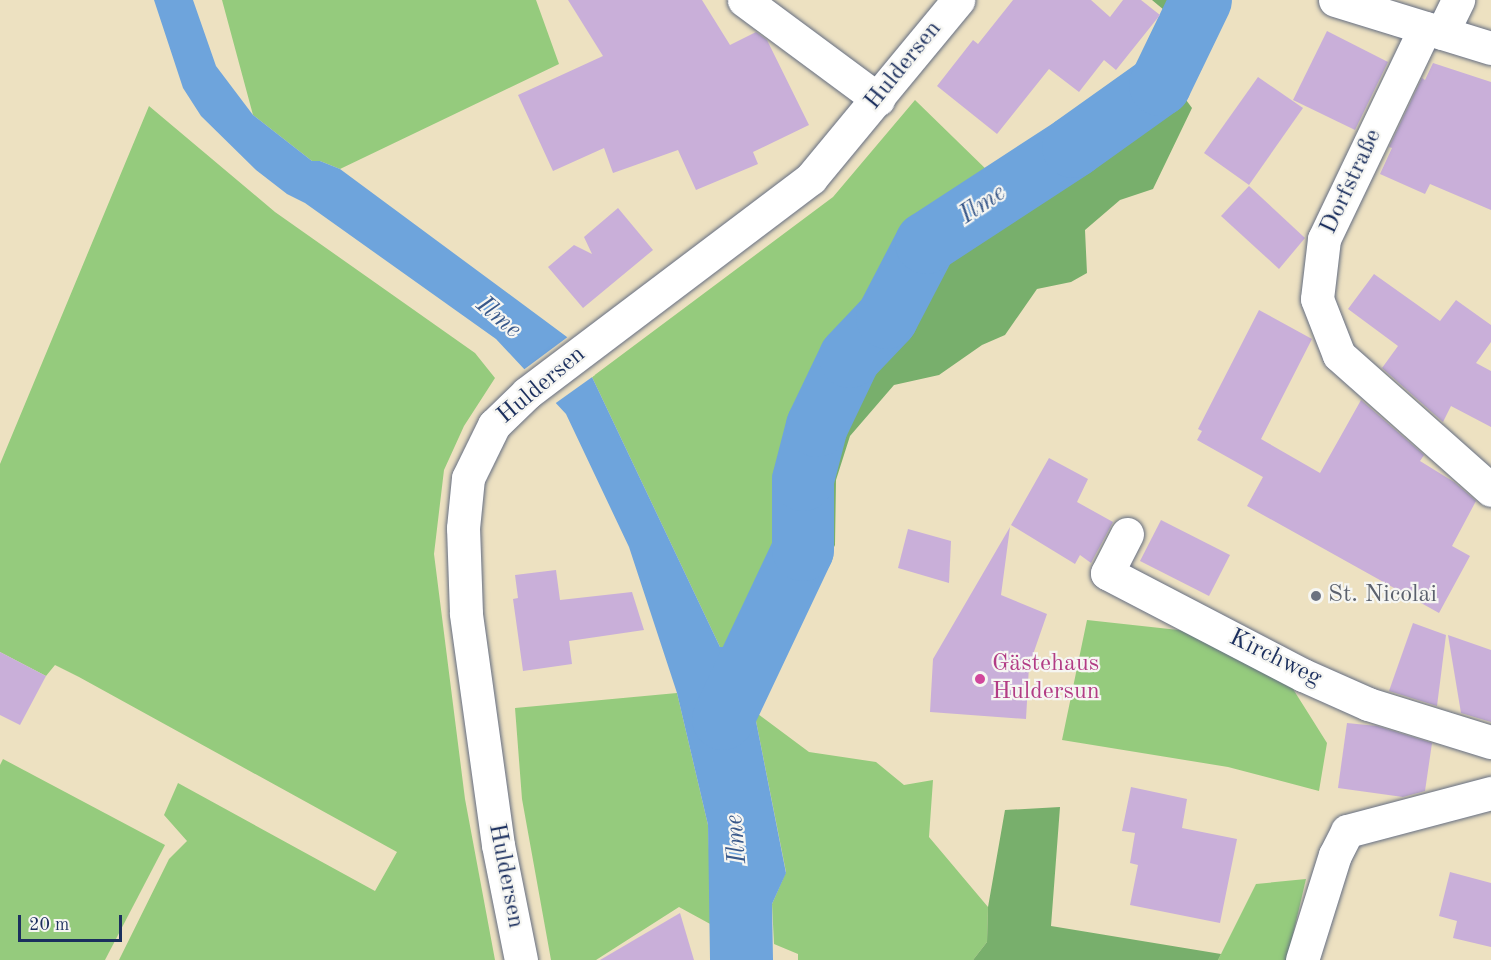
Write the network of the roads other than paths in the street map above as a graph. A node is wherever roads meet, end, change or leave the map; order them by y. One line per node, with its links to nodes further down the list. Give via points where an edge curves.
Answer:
1 (744, 0): 7 (street)
2 (958, 0): 7 (street, Huldersen)
3 (1335, 0): 5 (street)
4 (1458, 0): 5 (street, Dorfstraße)
5 (1434, 31): 6 (street); 8 (street, Dorfstraße, via 1324,239 1317,299 1339,355)
6 (1491, 48)
7 (878, 99): 12 (street, Huldersen, via 811,178 527,393 494,425 468,478 463,528 468,624 498,845)
8 (1491, 490)
9 (1127, 534): 10 (street, Kirchweg, via 1107,573 1303,675 1368,704)
10 (1491, 742)
11 (1491, 793): 13 (street, via 1347,831 1335,855)
12 (522, 960)
13 (1302, 960)

